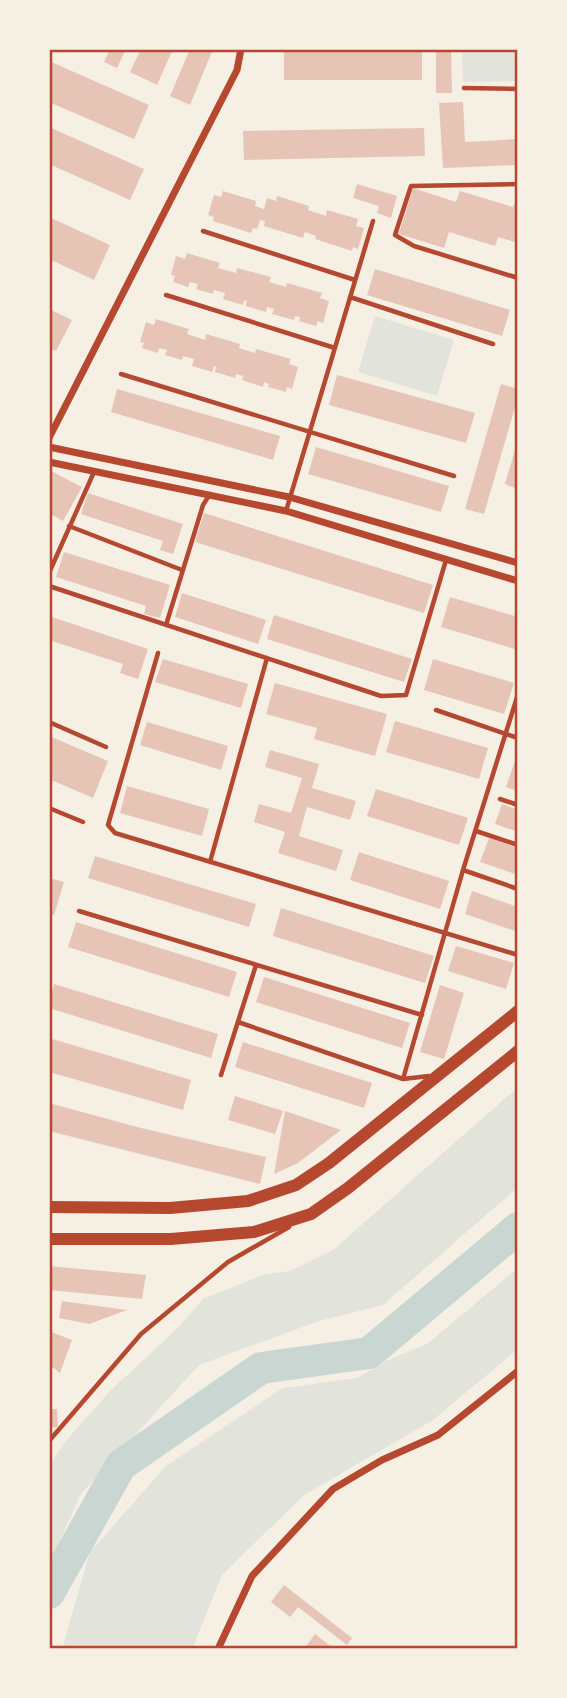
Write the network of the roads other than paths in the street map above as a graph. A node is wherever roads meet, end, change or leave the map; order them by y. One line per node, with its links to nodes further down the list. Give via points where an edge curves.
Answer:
1 (241, 49): 15 (street, via 237,70)
2 (464, 88): 3 (lane)
3 (518, 89)
4 (518, 184): 7 (lane, via 411,186 395,234 414,246)
5 (373, 221): 8 (lane)
6 (203, 231): 8 (lane)
7 (518, 278)
8 (355, 280): 10 (lane)
9 (166, 295): 12 (lane)
10 (350, 297): 11 (lane); 12 (lane)
11 (493, 344)
12 (335, 348): 14 (lane)
13 (121, 374): 14 (lane)
14 (309, 432): 19 (lane); 21 (lane)
15 (49, 438)
16 (49, 447): 21 (street)
17 (49, 462): 18 (street)
18 (95, 471): 20 (street); 23 (lane)
19 (454, 476)
20 (210, 494): 22 (street); 26 (lane)
21 (289, 497): 22 (lane); 25 (street)
22 (286, 511): 24 (street)
23 (69, 526): 26 (lane); 27 (lane)
24 (446, 560): 28 (street); 32 (lane, via 407,695 381,696)
25 (518, 563)
26 (182, 570): 30 (lane)
27 (49, 573)
28 (518, 581)
29 (49, 586): 30 (lane)
30 (166, 625): 32 (lane)
31 (158, 653): 45 (lane, via 108,825 115,833)
32 (267, 658): 45 (lane)
33 (518, 694): 36 (lane)
34 (436, 710): 36 (lane)
35 (49, 722): 38 (lane)
36 (505, 734): 37 (lane); 43 (lane)
37 (518, 738)
38 (106, 747)
39 (500, 799): 40 (lane)
40 (518, 806)
41 (49, 808): 42 (lane)
42 (83, 822)
43 (476, 831): 44 (lane); 46 (lane)
44 (518, 845)
45 (210, 862): 49 (lane)
46 (463, 870): 47 (lane); 49 (lane)
47 (518, 889)
48 (79, 911): 51 (lane)
49 (446, 932): 50 (lane); 53 (lane)
50 (518, 955)
51 (256, 965): 53 (lane); 54 (lane)
52 (518, 1011): 57 (main road)
53 (422, 1014): 58 (lane)
54 (238, 1022): 56 (lane); 58 (lane)
55 (518, 1051): 60 (main road)
56 (221, 1075)
57 (437, 1076): 58 (lane); 59 (main road, via 296,1185 248,1201 183,1207)
58 (403, 1079)
59 (49, 1207)
60 (311, 1214): 61 (main road, via 254,1232 171,1239); 63 (lane, via 228,1262 141,1334)
61 (49, 1238)
62 (518, 1371): 64 (street, via 438,1435 333,1489 252,1576)
63 (49, 1441)
64 (218, 1649)

